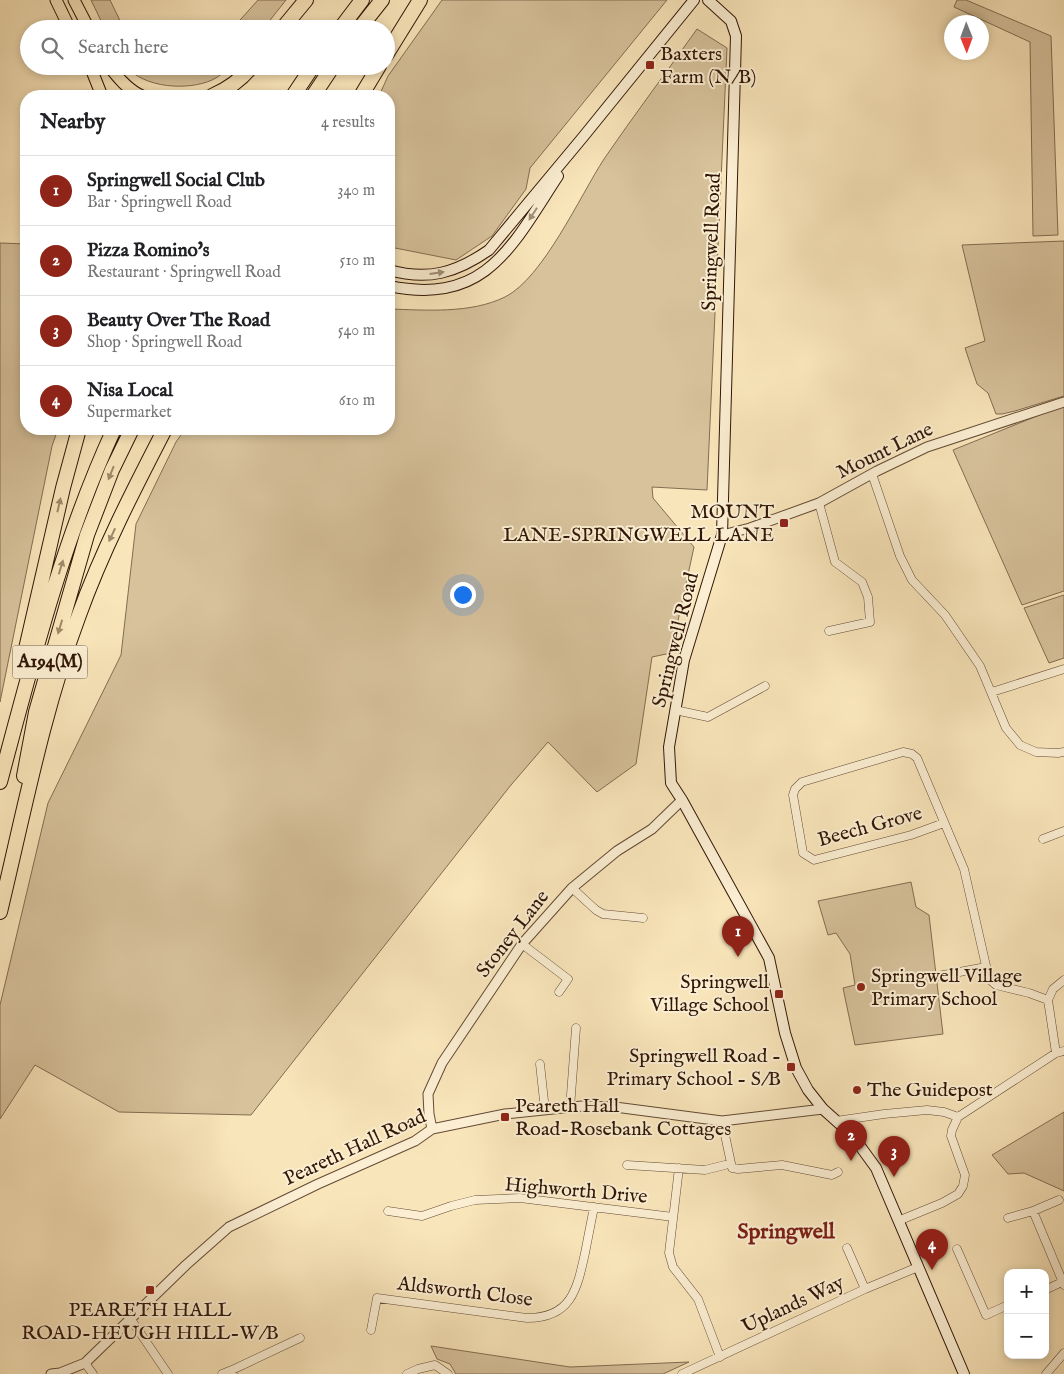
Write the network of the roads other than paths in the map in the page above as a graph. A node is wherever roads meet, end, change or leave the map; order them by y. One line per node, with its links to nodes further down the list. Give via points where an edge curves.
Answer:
1 (56, 0): 9 (main road)
2 (74, 0): 10 (main road)
3 (306, 0): 11 (highway)
4 (362, 0): 12 (highway)
5 (382, 0): 13 (highway)
6 (420, 0): 14 (highway)
7 (694, 0): 27 (main road)
8 (708, 0): 37 (main road, Springwell Road, via 731,21 736,36)
9 (66, 20)
10 (84, 20)
11 (289, 20)
12 (347, 20)
13 (366, 20)
14 (395, 40)
15 (94, 75): 21 (main road)
16 (115, 75): 22 (main road)
17 (245, 75): 23 (highway)
18 (307, 75): 24 (highway)
19 (327, 75): 25 (highway)
20 (374, 75): 26 (highway)
21 (100, 90)
22 (131, 90)
23 (223, 90)
24 (297, 90)
25 (316, 90)
26 (365, 90)
27 (583, 137): 28 (main road, one-way to 27, via 427,275 451,272 471,263 488,250); 29 (main road, one-way to 29, via 517,238 490,268 471,280 438,290)
28 (395, 271)
29 (395, 287)
30 (1064, 402): 35 (street, Mount Lane, via 927,447)
31 (77, 435): 44 (highway, A194(M), one-way to 31, via 30,626)
32 (111, 435): 45 (highway, A194(M), one-way to 32, via 34,652 72,531)
33 (129, 435): 51 (highway, A194(M), one-way to 51, via 88,535 38,702)
34 (162, 435): 52 (highway, A194(M), one-way to 52, via 102,558 76,623 52,697)
35 (872, 474): 36 (street, Mount Lane); 41 (street, via 900,556 912,580 945,616 980,666)
36 (819, 503): 37 (street, Mount Lane); 38 (street, via 835,562 862,582 868,597 870,622)
37 (722, 535): 42 (main road, Springwell Road, via 684,660)
38 (829, 631)
39 (1064, 669): 41 (street)
40 (765, 686): 42 (street, via 708,717)
41 (992, 692): 43 (street, via 1006,728 1020,745 1036,752)
42 (676, 710): 46 (main road, Springwell Road, via 669,747 672,784)
43 (1064, 752)
44 (0, 775)
45 (0, 782)
46 (682, 800): 50 (street, Stoney Lane, via 652,829 617,851); 64 (main road, Springwell Road, via 769,958 796,1068)
47 (944, 823): 47 (street, Beech Grove, via 917,758 903,752 802,782 793,795 802,853 814,860 911,835); 55 (street, Beech Grove, via 964,869)
48 (1064, 831): 49 (street)
49 (1043, 839)
50 (572, 888): 53 (street, via 603,914); 54 (street, Stoney Lane)
51 (0, 904)
52 (0, 912)
53 (642, 918)
54 (522, 944): 58 (street, via 568,979); 69 (street, Stoney Lane, via 442,1063 428,1094)
55 (986, 966): 56 (street); 59 (street, Beech Grove, via 989,979 996,985)
56 (938, 976)
57 (1064, 980): 59 (street)
58 (559, 992)
59 (1048, 1000): 61 (street)
60 (576, 1028): 63 (street)
61 (1060, 1052): 66 (street)
62 (540, 1064): 65 (street)
63 (570, 1108): 65 (street, Peareth Hall Road); 68 (street, Peareth Hall Road, via 615,1107)
64 (823, 1109): 67 (main road, Springwell Road); 68 (street, Peareth Hall Road)
65 (546, 1110): 69 (street, Peareth Hall Road, via 505,1114)
66 (958, 1117): 67 (street, via 927,1110); 80 (street, via 951,1136 965,1175 963,1186 958,1194)
67 (836, 1120): 80 (main road, Springwell Road, via 852,1135 876,1168)
68 (722, 1121): 73 (street, via 732,1168 782,1165 832,1175)
69 (432, 1129): 88 (street, Peareth Hall Road, via 415,1141 229,1227)
70 (627, 1164): 72 (street)
71 (725, 1165): 72 (street, via 706,1170)
72 (679, 1168): 78 (street, Highworth Drive)
73 (838, 1172)
74 (1058, 1200): 77 (street)
75 (594, 1207): 76 (street, Highworth Drive, via 520,1198 475,1200 422,1216); 78 (street, Highworth Drive); 89 (street, Aldsworth Close, via 579,1283 570,1300 556,1312 542,1318 527,1318 376,1298)
76 (388, 1211)
77 (1032, 1211): 79 (street); 84 (street)
78 (674, 1217): 92 (street, Highworth Drive, via 670,1253 672,1266 698,1299)
79 (1008, 1218)
80 (898, 1221): 83 (main road, Springwell Road)
81 (847, 1248): 85 (street)
82 (957, 1249): 87 (street, via 986,1315)
83 (918, 1267): 85 (street, Uplands Way); 102 (main road, Springwell Road)
84 (1063, 1284): 86 (street)
85 (866, 1289): 92 (street, Uplands Way)
86 (1049, 1289)
87 (1004, 1308)
88 (130, 1318): 93 (street, Peareth Hall Road); 97 (street)
89 (371, 1330)
90 (300, 1338): 94 (street)
91 (1064, 1353): 103 (street)
92 (720, 1358): 101 (street, Uplands Way)
93 (85, 1363): 95 (street, Peareth Hall Road); 96 (street)
94 (232, 1372): 98 (street)
95 (51, 1374)
96 (93, 1374)
97 (168, 1374)
98 (222, 1374)
99 (407, 1374): 100 (street, via 436,1365)
100 (448, 1374)
101 (682, 1374)
102 (964, 1374)
103 (1046, 1374)

